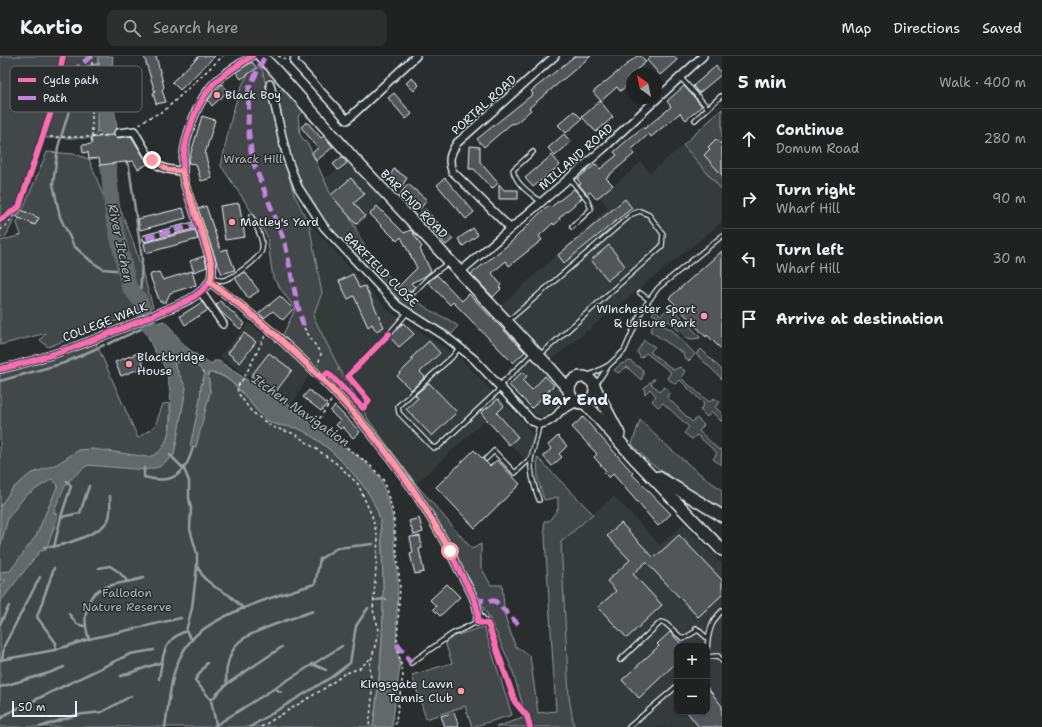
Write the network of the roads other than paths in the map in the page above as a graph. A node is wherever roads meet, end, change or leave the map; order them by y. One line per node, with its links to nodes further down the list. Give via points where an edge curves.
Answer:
1 (252, 56): 14 (street, via 214,83 201,100 184,149)
2 (261, 56): 23 (main road, BAR END ROAD)
3 (416, 56): 6 (street, via 347,120)
4 (555, 56): 20 (street, PORTAL ROAD, via 457,144 450,154 449,163 452,171)
5 (703, 56): 7 (street, MILLAND ROAD)
6 (294, 58)
7 (680, 77): 10 (lane); 15 (street, MILLAND ROAD)
8 (270, 84): 30 (street, BARFIELD CLOSE, via 287,158 298,187 341,246)
9 (721, 96): 10 (lane)
10 (708, 108): 11 (lane)
11 (696, 120)
12 (118, 133): 14 (street, via 134,131 148,156 156,164 168,170)
13 (533, 152): 16 (lane, via 513,170 515,178)
14 (182, 171): 18 (street)
15 (568, 178): 16 (street, MILLAND ROAD); 19 (lane, via 587,199 591,209)
16 (541, 202): 20 (street, MILLAND ROAD)
17 (251, 216): 25 (lane, via 262,244 258,256 224,280)
18 (199, 224): 22 (street); 25 (street, via 212,264)
19 (572, 227)
20 (510, 228): 24 (street, MILLAND ROAD)
21 (722, 236): 29 (lane)
22 (146, 238)
23 (450, 261): 24 (main road, BAR END ROAD); 28 (lane, via 428,277)
24 (460, 272): 31 (main road, BAR END ROAD)
25 (211, 279): 26 (street, COLLEGE WALK); 51 (street, via 269,329 368,428 403,474 450,551)
26 (201, 292): 32 (street); 38 (street, COLLEGE WALK, via 135,323 62,350)
27 (640, 293): 29 (lane)
28 (412, 294)
29 (648, 299): 36 (lane, via 624,351)
30 (407, 313): 33 (lane); 34 (street, BARFIELD CLOSE)
31 (507, 322): 35 (main road, BAR END ROAD); 35 (lane, via 632,214 640,211 649,215 663,234 662,246)
32 (223, 324)
33 (388, 334)
34 (460, 347): 40 (street, BARFIELD CLOSE); 40 (lane, via 398,406 399,413 433,448 438,447)
35 (536, 354): 37 (main road, BAR END ROAD); 40 (lane)
36 (609, 365): 39 (lane); 41 (lane)
37 (550, 368): 39 (main road, BAR END ROAD); 42 (main road, BAR END ROAD)
38 (0, 369)
39 (581, 377): 41 (main road, via 591,379); 42 (main road, via 570,383)
40 (500, 387): 43 (street, BARFIELD CLOSE, via 526,415)
41 (595, 387): 42 (main road, via 592,399); 44 (main road, BAR END ROAD)
42 (575, 398): 43 (street, via 550,421); 44 (main road, BAR END ROAD)
43 (539, 424): 45 (lane)
44 (624, 446): 47 (main road, BAR END ROAD)
45 (531, 458): 46 (lane, via 515,473 494,451); 48 (lane, via 532,480)
46 (486, 459)
47 (651, 475): 49 (main road, via 664,480); 50 (main road, BAR END ROAD)
48 (539, 500)
49 (722, 516)
50 (722, 550)
51 (477, 611): 53 (street); 54 (lane)
52 (722, 611): 55 (lane, via 713,622)
53 (476, 622): 60 (lane, via 452,634)
54 (488, 624)
55 (707, 638): 56 (lane); 58 (lane, via 697,629 683,640 661,622)
56 (707, 643)
57 (710, 657): 59 (lane, via 718,656)
58 (620, 660)
59 (722, 661)
60 (411, 663)
61 (674, 689): 62 (lane)
62 (629, 727)

